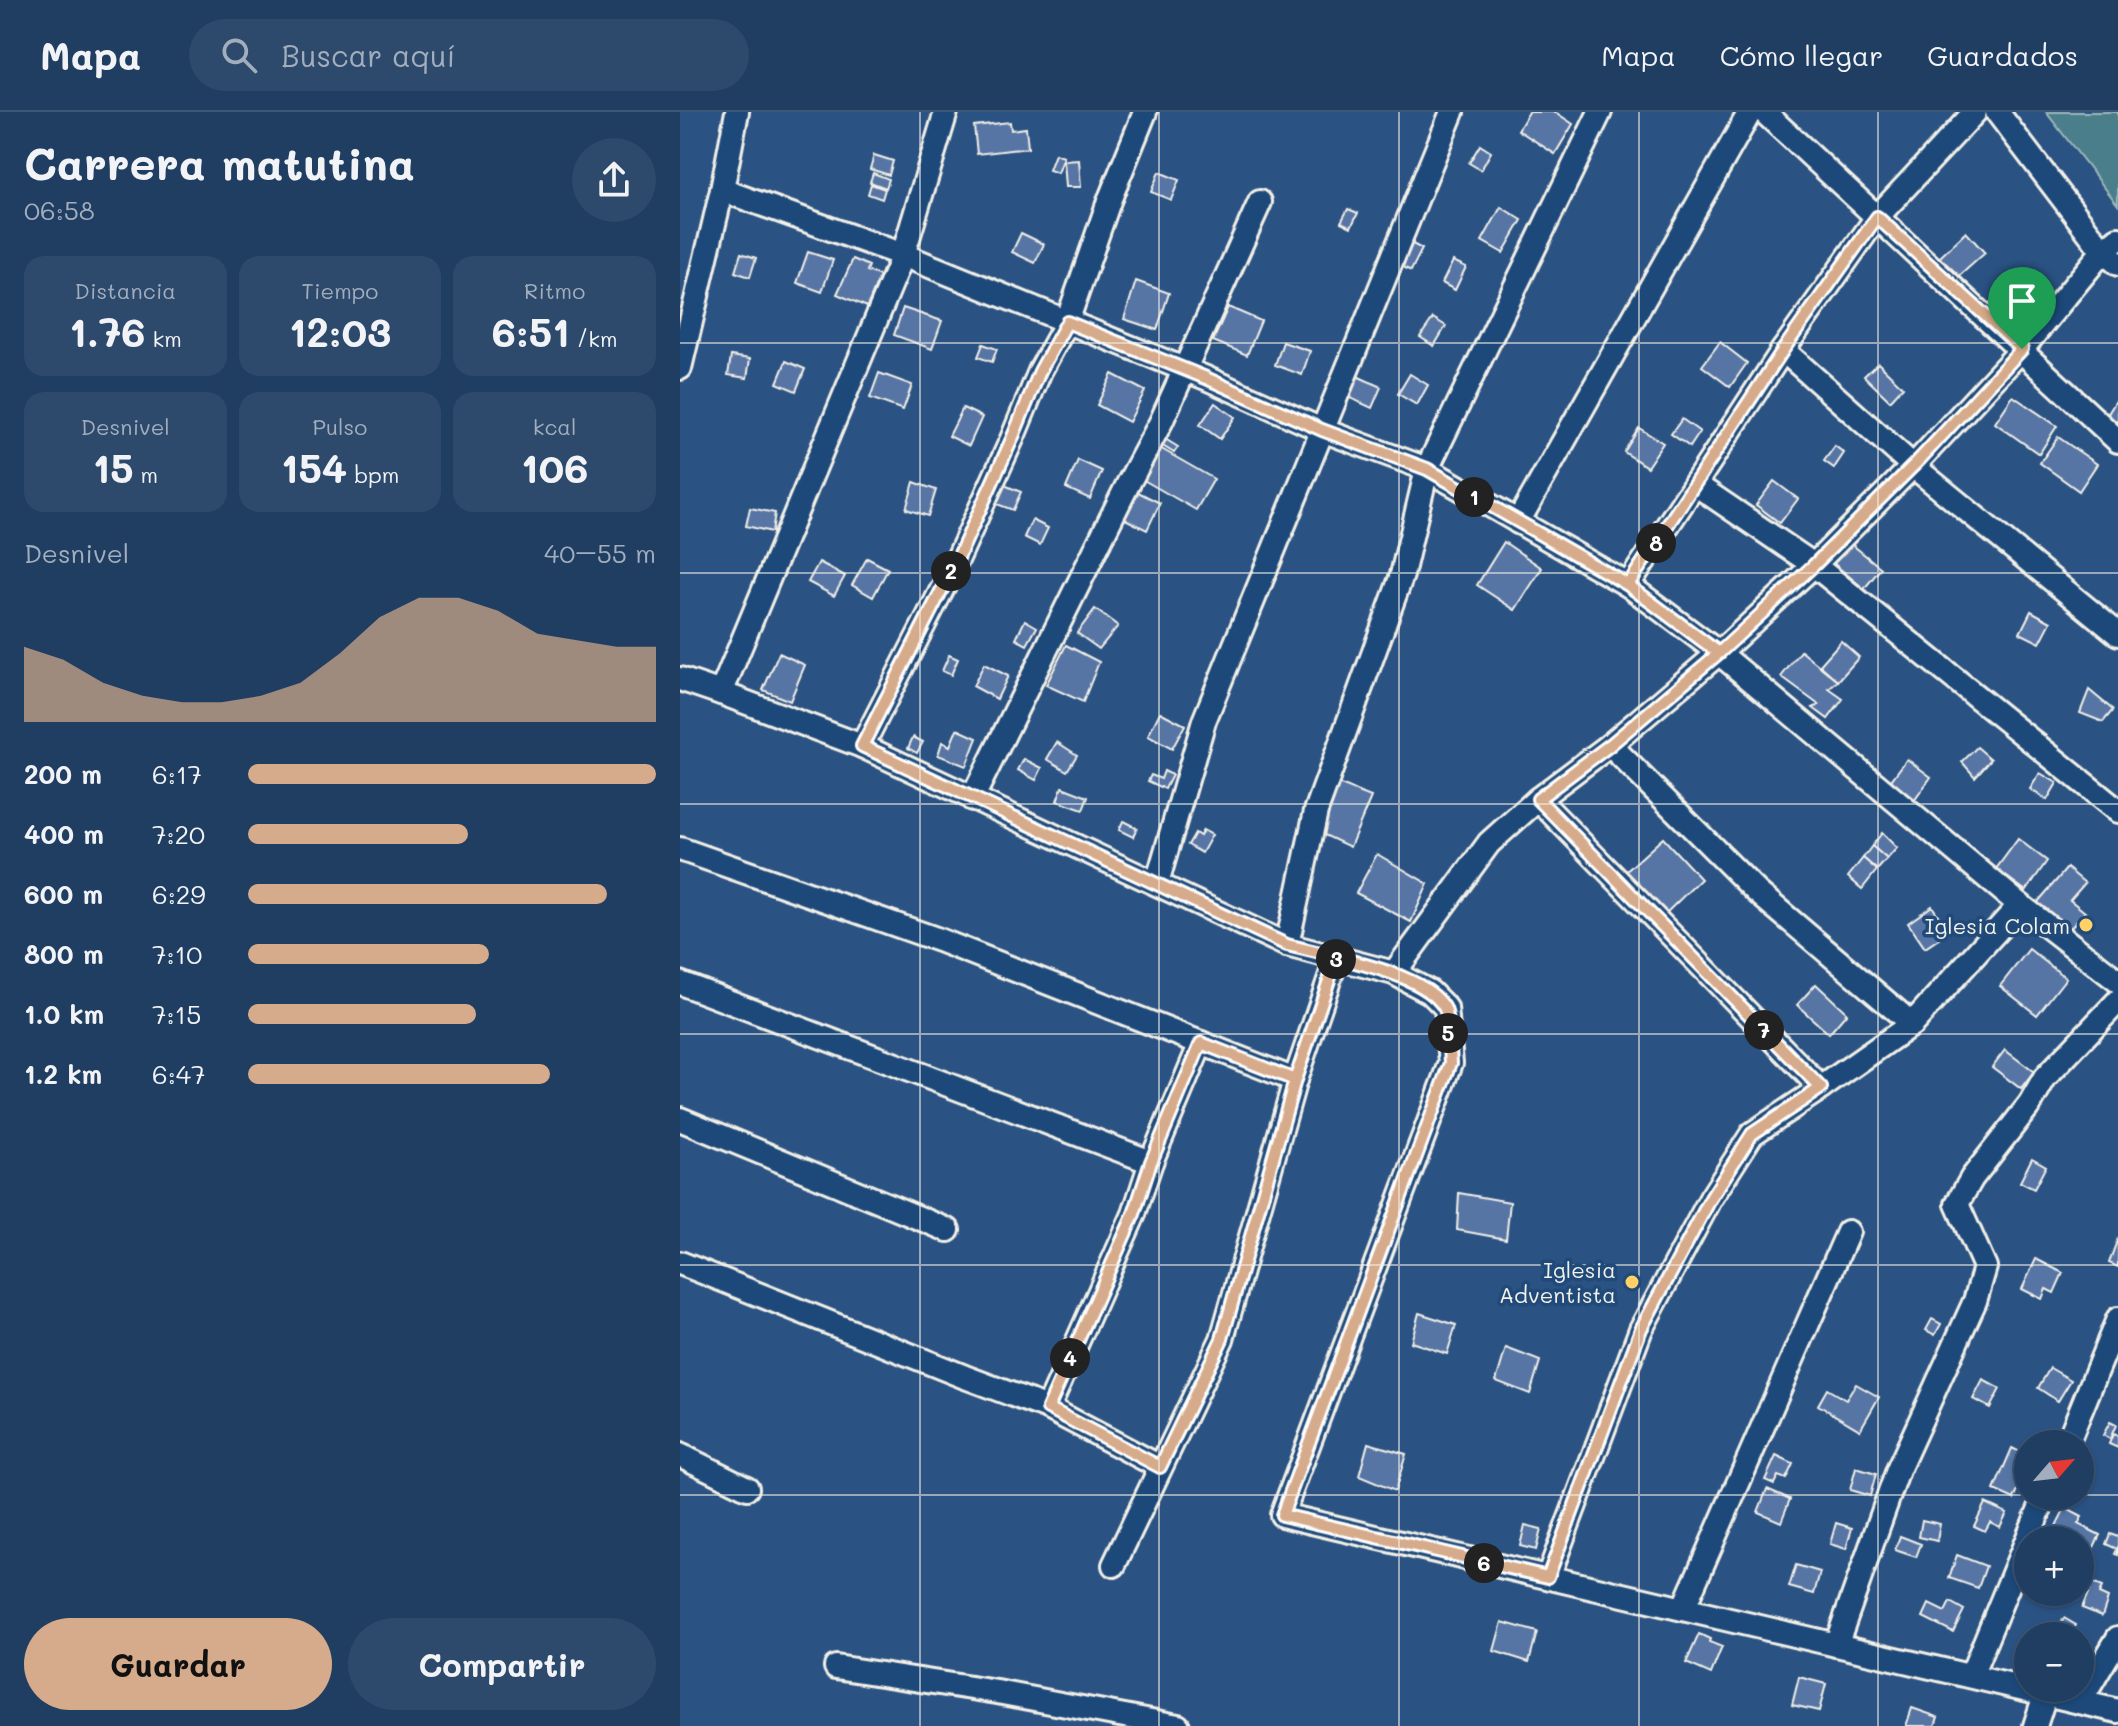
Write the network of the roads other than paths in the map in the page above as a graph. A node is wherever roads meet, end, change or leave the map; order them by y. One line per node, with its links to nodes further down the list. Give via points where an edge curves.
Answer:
1 (737, 112): 10 (street)
2 (946, 112): 14 (street)
3 (1145, 112): 15 (street)
4 (1452, 112): 20 (street)
5 (1600, 112): 23 (street)
6 (1750, 112): 25 (street)
7 (1764, 112): 12 (street)
8 (1975, 112): 12 (street)
9 (1997, 112): 13 (street)
10 (722, 190): 14 (street); 18 (street)
11 (1260, 202): 19 (street)
12 (1877, 217): 16 (street); 17 (street)
13 (2113, 251): 16 (street)
14 (903, 255): 15 (street); 31 (street)
15 (1067, 322): 19 (street); 33 (street, via 958,558)
16 (2022, 349): 21 (street); 22 (street)
17 (1783, 350): 22 (street); 24 (street)
18 (680, 368)
19 (1184, 369): 20 (street); 34 (street)
20 (1322, 430): 23 (street); 38 (street, via 1204,721)
21 (2118, 441)
22 (1913, 466): 26 (street); 28 (street)
23 (1427, 469): 25 (street); 40 (street, via 1402,575 1316,811)
24 (1695, 484): 26 (street); 27 (street)
25 (1518, 522): 27 (street)
26 (1814, 565): 29 (street); 36 (street)
27 (1628, 585): 29 (street)
28 (2118, 634)
29 (1719, 653): 32 (street); 39 (street)
30 (680, 679): 31 (street)
31 (721, 693): 33 (street)
32 (1610, 745): 35 (street); 46 (street, via 1757,892)
33 (862, 746): 34 (street)
34 (972, 799): 38 (street)
35 (1538, 799): 42 (street, via 1489,843); 49 (street)
36 (2118, 811)
37 (680, 849): 47 (street, via 939,940)
38 (1157, 883): 40 (street)
39 (2020, 905): 43 (street); 46 (street)
40 (1287, 945): 41 (street)
41 (1337, 957): 42 (street); 48 (street)
42 (1394, 973): 63 (street, via 1430,992 1446,1008 1451,1063 1282,1515)
43 (2118, 981)
44 (680, 983): 51 (street)
45 (2118, 1001): 66 (street, via 2045,1078 1957,1204 1985,1267 1975,1301 1898,1470)
46 (1912, 1024): 49 (street)
47 (1201, 1043): 48 (street); 51 (street)
48 (1295, 1080): 59 (street, via 1222,1339)
49 (1821, 1088): 63 (street, via 1752,1134 1711,1198 1641,1329)
50 (680, 1119): 52 (street)
51 (1151, 1162): 56 (street, via 1134,1214)
52 (948, 1230)
53 (1848, 1232): 64 (street)
54 (680, 1263): 56 (street)
55 (2118, 1319): 57 (street)
56 (1048, 1408): 59 (street)
57 (2073, 1430)
58 (680, 1455): 60 (street)
59 (1160, 1467): 62 (street)
60 (747, 1488)
61 (2039, 1510): 68 (street)
62 (1114, 1565)
63 (1548, 1577): 64 (street)
64 (1683, 1609): 66 (street)
65 (2118, 1638): 69 (street)
66 (1836, 1645): 68 (street)
67 (836, 1667): 74 (street)
68 (1971, 1676): 70 (street)
69 (2094, 1678)
70 (2014, 1687)
71 (2043, 1702): 75 (street)
72 (2080, 1702): 73 (street)
73 (2118, 1711)
74 (1178, 1726)
75 (2035, 1726)

